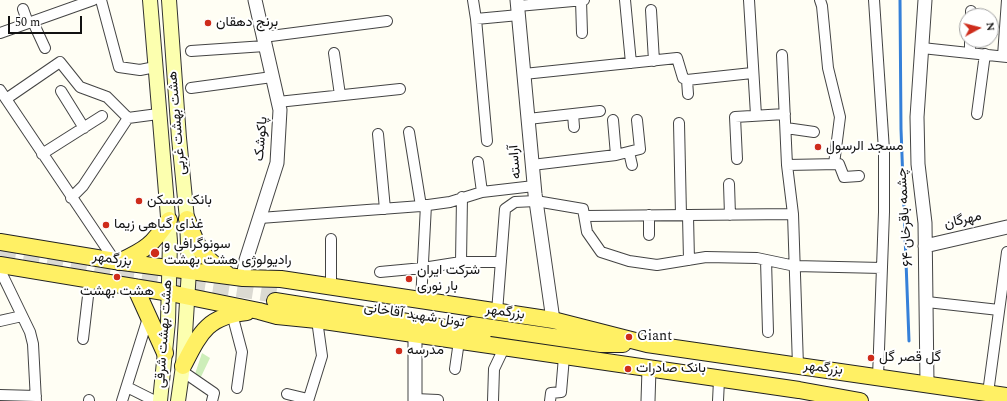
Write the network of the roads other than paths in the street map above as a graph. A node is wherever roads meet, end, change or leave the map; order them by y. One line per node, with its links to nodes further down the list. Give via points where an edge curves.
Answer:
1 (93, 0): 15 (street)
2 (101, 0): 36 (street, via 119,67 140,70)
3 (150, 0): 36 (main road, هشت بهشت غربی)
4 (169, 0): 92 (main road, هشت بهشت غربی)
5 (255, 0): 24 (street, پاکوشک)
6 (472, 0): 19 (street)
7 (581, 0): 8 (street); 16 (street); 23 (street)
8 (584, 0)
9 (625, 0): 35 (street)
10 (749, 0): 37 (street)
11 (820, 0): 73 (street, via 828,68 840,117)
12 (874, 0): 109 (street, via 884,150)
13 (925, 0): 26 (street, چشمه باقرخان ۶۴)
14 (1007, 0): 33 (street)
15 (67, 4): 21 (street)
16 (518, 7): 19 (street); 38 (street, آراسته)
17 (23, 9): 21 (street)
18 (651, 10): 34 (street)
19 (476, 19): 67 (street)
20 (387, 21): 24 (street)
21 (30, 23): 22 (street); 25 (street)
22 (0, 33)
23 (582, 33)
24 (264, 42): 28 (street); 39 (street, پاکوشک)
25 (44, 48)
26 (922, 48): 30 (street); 98 (street, چشمه باقرخان ۶۴, via 917,117)
27 (970, 48): 30 (street)
28 (191, 52)
29 (334, 53): 46 (street)
30 (970, 53): 31 (street)
31 (985, 54): 33 (street); 53 (street)
32 (782, 56): 52 (street)
33 (1005, 56)
34 (654, 61): 35 (street); 40 (street, via 677,58 683,78)
35 (631, 63): 38 (street)
36 (155, 67): 50 (main road, هشت بهشت غربی)
37 (752, 72): 40 (street); 54 (street)
38 (524, 74): 57 (street, آراسته)
39 (272, 77): 41 (street); 48 (street, پاکوشک)
40 (687, 80): 45 (street)
41 (191, 88)
42 (400, 89): 46 (street)
43 (0, 90): 47 (street)
44 (61, 91): 62 (street)
45 (688, 94)
46 (340, 95): 48 (street)
47 (6, 99): 56 (street, via 60,62 80,87 107,97); 69 (street)
48 (278, 102): 91 (street, پاکوشک, via 280,110 277,163)
49 (600, 111): 51 (street)
50 (158, 114): 56 (street); 93 (main road, هشت بهشت غربی)
51 (572, 114): 57 (street); 61 (street)
52 (785, 114): 54 (street); 63 (street)
53 (977, 114)
54 (756, 115): 71 (street, via 735,117)
55 (102, 116): 62 (street)
56 (128, 118): 82 (street, via 83,186)
57 (528, 119): 74 (street, آراسته)
58 (613, 120): 70 (street)
59 (637, 120): 68 (street, via 640,149)
60 (679, 123): 90 (street)
61 (574, 127)
62 (84, 128): 69 (street)
63 (786, 128): 65 (street); 76 (street)
64 (409, 132): 84 (street)
65 (814, 132)
66 (378, 134): 85 (street)
67 (487, 141)
68 (629, 152): 70 (street); 75 (street)
69 (42, 154): 82 (street)
70 (616, 156): 74 (street)
71 (737, 159)
72 (478, 162): 80 (street)
73 (834, 164): 76 (street); 77 (street, via 839,164 844,177)
74 (532, 165): 79 (street, آراسته)
75 (632, 165)
76 (787, 165): 86 (street)
77 (859, 176)
78 (729, 184): 88 (street)
79 (534, 186): 80 (street); 83 (street, آراسته)
80 (482, 192): 81 (street)
81 (462, 197): 84 (street, via 450,202); 103 (street)
82 (71, 198): 102 (street)
83 (536, 201): 89 (street, via 584,209); 104 (street, via 515,202 505,209); 132 (street, آراسته)
84 (423, 205): 85 (street); 108 (street)
85 (385, 209): 91 (street)
86 (793, 214): 88 (street); 106 (street)
87 (648, 215): 89 (street); 90 (street); 95 (street)
88 (730, 215): 90 (street)
89 (585, 216): 100 (street, via 587,232 602,252 657,265)
90 (685, 216): 100 (street)
91 (260, 218): 113 (street, پاکوشک, via 246,260)
92 (187, 219): 111 (main road, هشت بهشت غربی); 113 (main road, via 198,248 209,261)
93 (169, 220): 102 (main road, via 156,239 142,251); 107 (main road, هشت بهشت غربی)
94 (1007, 227): 98 (street, مهرگان)
95 (649, 235)
96 (331, 238): 117 (street)
97 (0, 241): 102 (main road, بزرگمهر)
98 (925, 246): 122 (street, چشمه باقرخان ۶۴)
99 (1007, 252): 118 (street)
100 (688, 260): 101 (street, via 706,257)
101 (766, 260): 106 (street); 133 (street)
102 (117, 261): 107 (main road, بزرگمهر)
103 (462, 262): 104 (street); 108 (street)
104 (500, 262): 125 (street)
105 (0, 265): 114 (main road, بزرگمهر)
106 (795, 266): 109 (street); 141 (street)
107 (170, 268): 111 (main road, بزرگمهر); 119 (main road, هشت بهشت شرقی)
108 (424, 268): 112 (street); 121 (street)
109 (882, 268): 145 (street)
110 (0, 270): 128 (street)
111 (188, 270): 113 (main road, بزرگمهر); 120 (main road, هشت بهشت شرقی)
112 (380, 272)
113 (236, 277): 115 (main road, بزرگمهر)
114 (90, 279): 116 (main road, بزرگمهر); 135 (street)
115 (280, 279): 117 (main road, بزرگمهر); 123 (main road, via 270,287 267,300 272,312)
116 (135, 287): 119 (main road, بزرگمهر); 129 (main road)
117 (332, 287): 121 (main road, بزرگمهر)
118 (1005, 287): 127 (street)
119 (170, 293): 120 (main road, بزرگمهر); 139 (main road, هشت بهشت شرقی)
120 (188, 297): 124 (main road, بزرگمهر); 142 (main road, هشت بهشت شرقی)
121 (421, 301): 125 (main road, بزرگمهر)
122 (927, 302): 127 (street); 147 (street, چشمه باقرخان ۶۴)
123 (276, 304): 124 (main road, بزرگمهر); 131 (main road, بزرگمهر); 137 (main road, تونل شهید آقاخانی, via 601,344); 144 (main road, بزرگمهر, via 601,352)
124 (259, 310): 126 (main road)
125 (497, 312): 132 (main road, بزرگمهر)
126 (232, 314): 142 (main road, via 218,318 197,339); 149 (street, via 242,352)
127 (1001, 315): 150 (street)
128 (22, 316): 130 (street); 155 (street, via 33,344)
129 (148, 318): 139 (main road); 148 (street)
130 (0, 320)
131 (317, 320): 134 (main road, بزرگمهر); 156 (street, via 322,356)
132 (553, 320): 137 (main road, بزرگمهر)
133 (768, 332)
134 (415, 335): 136 (main road, بزرگمهر); 157 (street)
135 (83, 339)
136 (459, 341): 138 (main road, بزرگمهر); 143 (street)
137 (647, 344): 141 (main road, بزرگمهر)
138 (504, 348): 140 (main road, بزرگمهر); 164 (street, via 494,369)
139 (165, 353): 161 (main road, هشت بهشت شرقی)
140 (564, 357): 144 (main road, بزرگمهر); 165 (street, via 561,392 551,393)
141 (798, 366): 145 (main road, بزرگمهر)
142 (182, 369): 162 (main road, هشت بهشت شرقی); 163 (street, via 214,393)
143 (455, 369)
144 (649, 369): 146 (main road, بزرگمهر); 166 (street)
145 (878, 377): 147 (main road, بزرگمهر)
146 (719, 380): 153 (main road, بزرگمهر); 167 (street)
147 (927, 383): 150 (main road, بزرگمهر)
148 (127, 387): 159 (street); 160 (street)
149 (237, 388)
150 (988, 393): 154 (main road, بزرگمهر)
151 (287, 394): 156 (street)
152 (0, 395): 155 (street)
153 (800, 396): 168 (main road, بزرگمهر)
154 (1007, 396)
155 (36, 399)
156 (308, 400)
157 (415, 400): 158 (street)
158 (438, 400)
159 (122, 401)
160 (155, 401)
161 (160, 401)
162 (178, 401)
163 (212, 401)
164 (493, 401)
165 (550, 401)
166 (648, 401)
167 (718, 401)
168 (860, 401)

